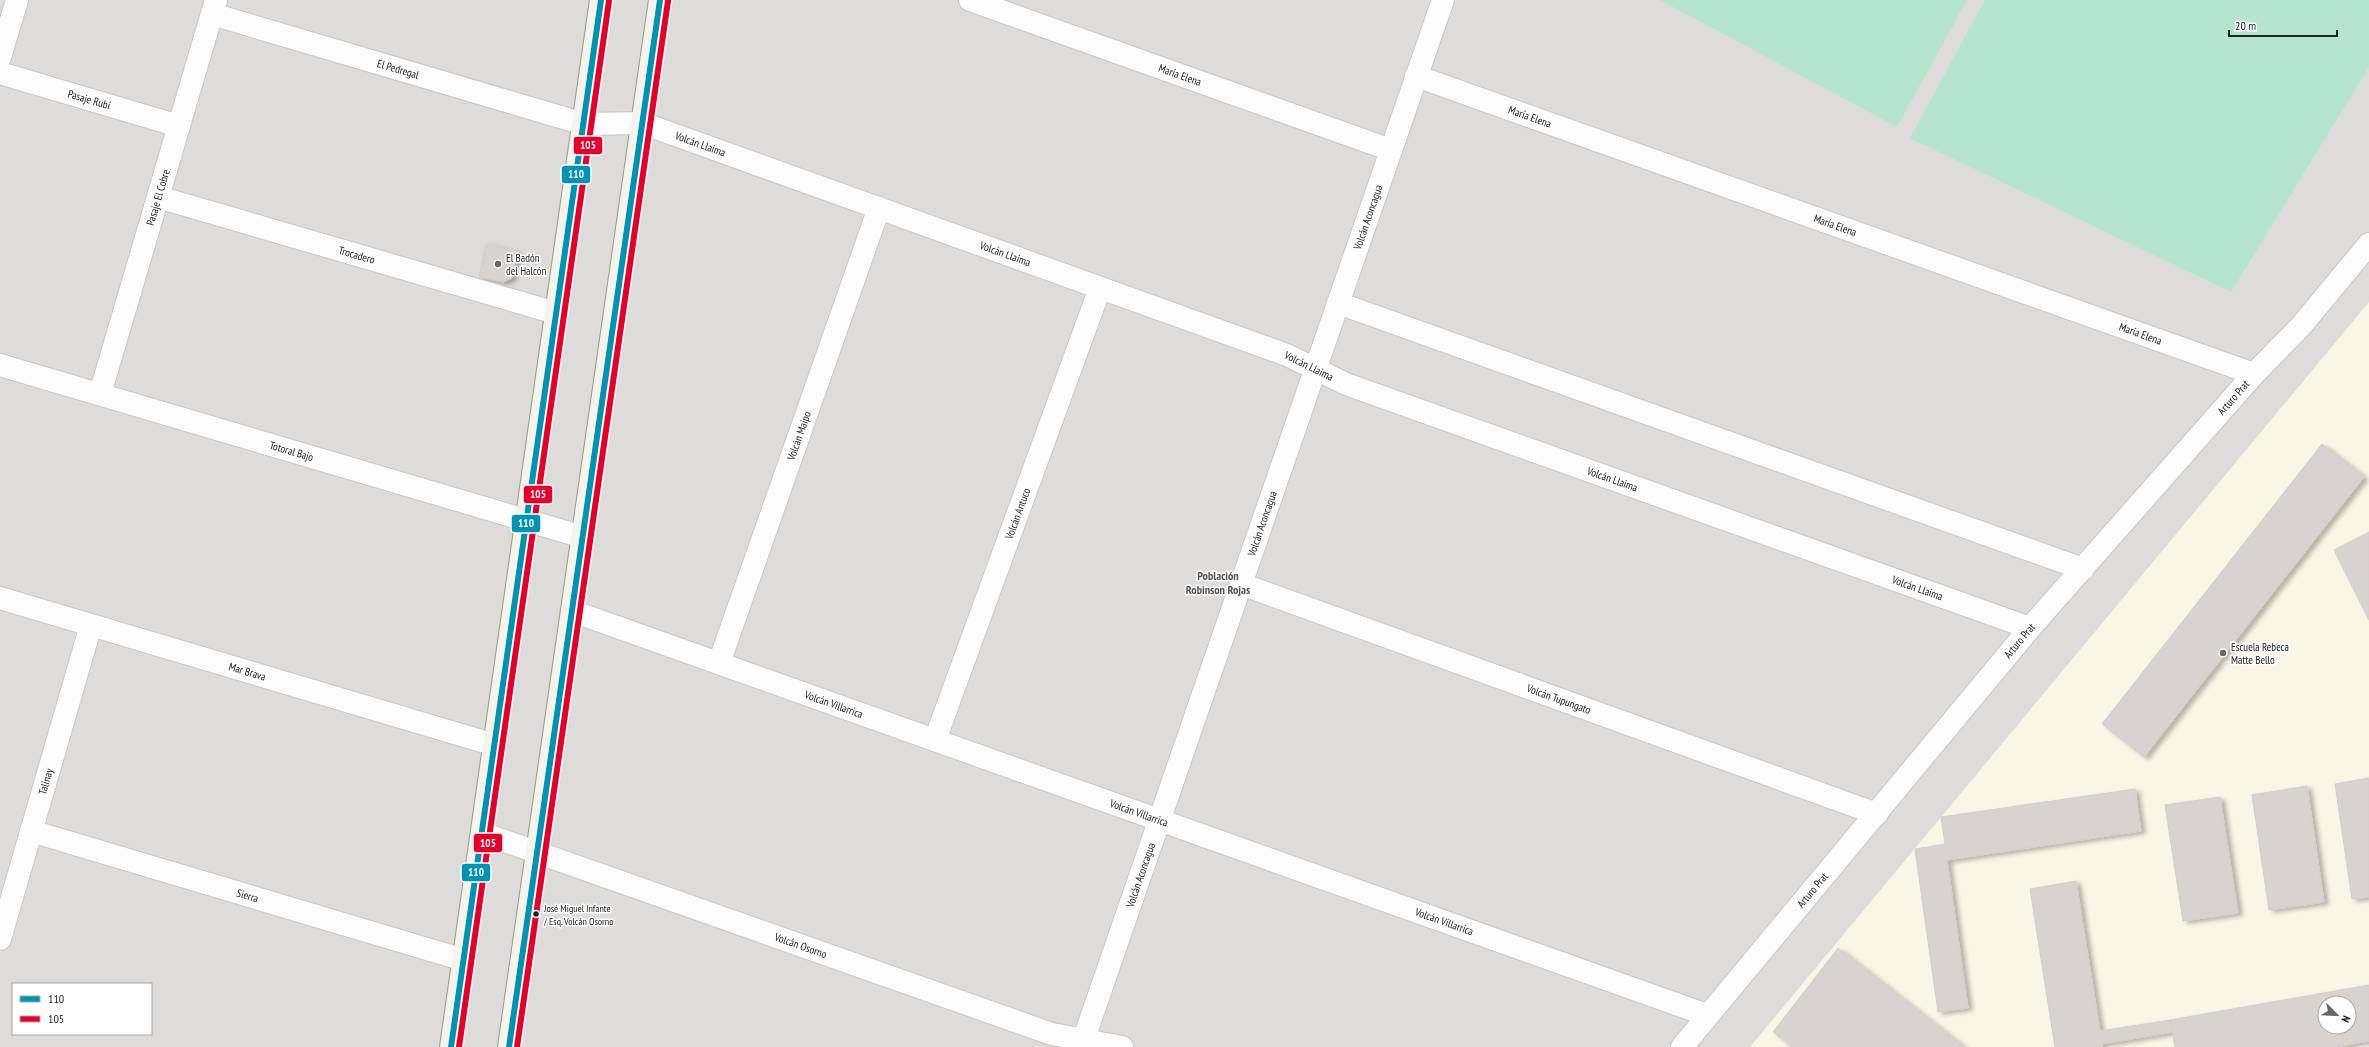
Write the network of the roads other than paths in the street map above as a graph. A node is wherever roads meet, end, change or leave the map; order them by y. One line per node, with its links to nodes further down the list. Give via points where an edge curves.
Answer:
1 (17, 0): 7 (street)
2 (601, 0): 11 (main road)
3 (660, 0): 10 (main road)
4 (970, 0): 13 (street, María Elena)
5 (1443, 0): 9 (street, Volcán Aconcagua)
6 (214, 7): 11 (street, El Pedregal); 12 (street, Pasaje El Cobre)
7 (0, 56)
8 (0, 72): 12 (street, Pasaje Rubí)
9 (1416, 76): 13 (street, Volcán Aconcagua); 22 (street, María Elena)
10 (642, 123): 11 (street, Volcán Llaima); 15 (street, Volcán Llaima); 25 (main road)
11 (584, 124): 19 (main road)
12 (179, 126): 14 (street, Pasaje El Cobre)
13 (1391, 150): 18 (street, Volcán Aconcagua)
14 (158, 197): 19 (street, Trocadero); 23 (street, Pasaje El Cobre)
15 (879, 208): 17 (street, Volcán Llaima); 32 (street, Volcán Maipo)
16 (2369, 244): 22 (street, Arturo Prat, via 2301,326)
17 (1100, 288): 21 (street, Volcán Llaima, via 1287,355); 33 (street, Volcán Antuco)
18 (1338, 303): 21 (street, Volcán Aconcagua); 26 (street)
19 (556, 313): 24 (main road)
20 (0, 365): 23 (street, Totoral Bajo)
21 (1315, 369): 27 (street, Volcán Aconcagua); 31 (street, Volcán Llaima, via 1346,384)
22 (2254, 374): 26 (street, Arturo Prat)
23 (100, 394): 24 (street, Totoral Bajo)
24 (527, 520): 25 (street, Totoral Bajo); 34 (main road)
25 (583, 537): 29 (main road)
26 (2083, 569): 31 (street, Arturo Prat)
27 (1241, 584): 35 (street, Volcán Tupungato); 36 (street, Volcán Aconcagua)
28 (0, 598): 30 (street, Mar Brava)
29 (572, 610): 32 (street, Volcán Villarrica); 39 (main road)
30 (91, 625): 34 (street, Mar Brava); 37 (street, Talinay)
31 (2030, 628): 35 (street, Arturo Prat)
32 (719, 663): 33 (street, Volcán Villarrica)
33 (935, 740): 36 (street, Volcán Villarrica)
34 (495, 745): 38 (main road)
35 (1877, 814): 42 (street, Arturo Prat)
36 (1159, 821): 42 (street, Volcán Villarrica); 43 (street, Volcán Aconcagua)
37 (31, 831): 40 (street, Talinay); 41 (street, Sierra)
38 (482, 833): 39 (street, Volcán Osorno); 41 (main road)
39 (537, 853): 43 (street, Volcán Osorno); 45 (main road)
40 (0, 938)
41 (464, 960): 44 (main road)
42 (1707, 1015): 47 (street, Arturo Prat)
43 (1083, 1043): 46 (street, Volcán Osorno)
44 (452, 1047)
45 (509, 1047)
46 (1122, 1047)
47 (1682, 1047)

